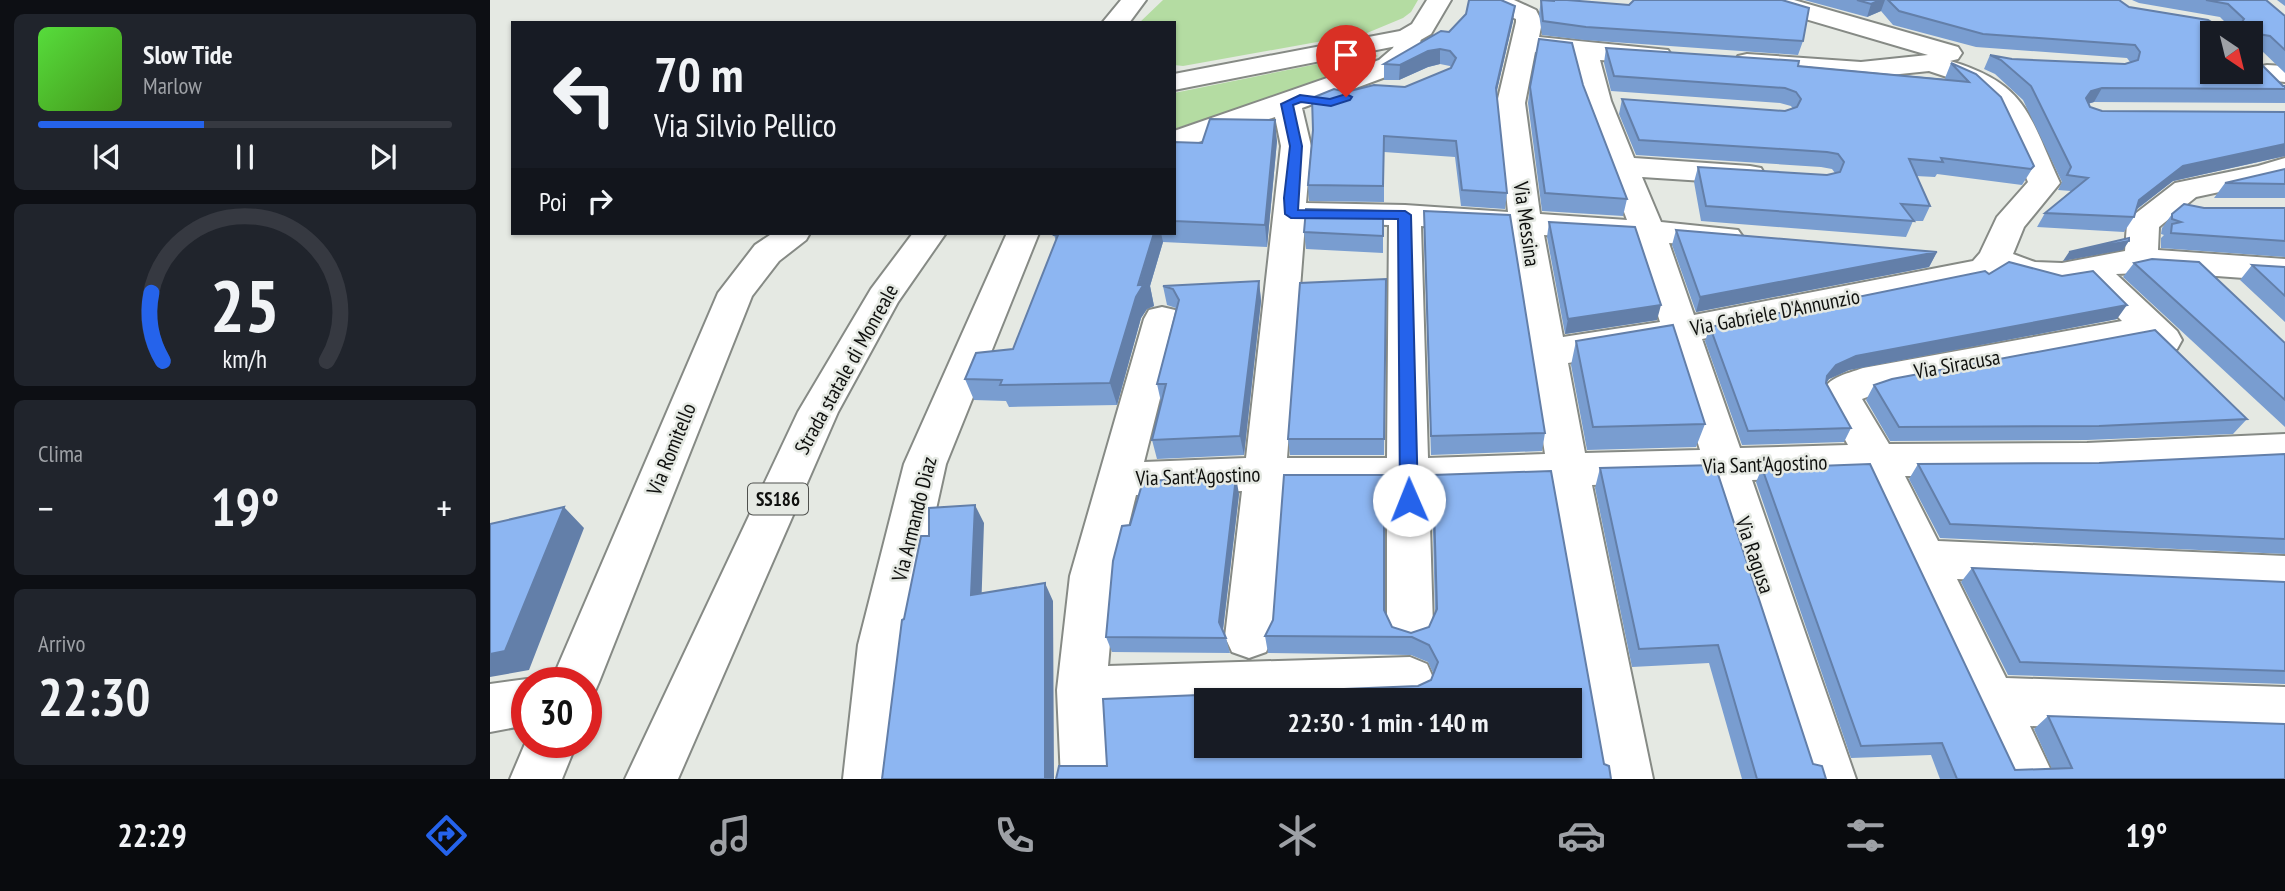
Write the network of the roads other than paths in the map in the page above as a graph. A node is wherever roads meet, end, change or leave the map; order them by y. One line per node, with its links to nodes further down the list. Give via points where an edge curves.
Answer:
1 (1134, 0): 6 (street)
2 (1439, 0): 7 (street, via 1422,29)
3 (1493, 0): 9 (street, Via Messina, via 1527,15)
4 (1767, 0): 8 (street)
5 (1857, 0): 8 (street, via 1877,24)
6 (1117, 21)
7 (1408, 37): 15 (street); 17 (street, via 1406,51 1389,66)
8 (1901, 40): 13 (street); 14 (street)
9 (1524, 43): 10 (street); 26 (street, Via Messina, via 1511,103)
10 (1584, 51): 11 (street); 19 (street, Via Ragusa, via 1610,102)
11 (1681, 58)
12 (1723, 60): 14 (street, via 1861,70)
13 (1994, 61)
14 (1930, 63): 33 (street, via 1975,78 2004,98 2043,183 2009,224)
15 (1176, 82)
16 (1395, 92): 17 (street, via 1362,92 1323,103)
17 (1293, 101): 18 (street); 24 (street, via 1296,146)
18 (1176, 140)
19 (1622, 166): 21 (street); 27 (street, Via Ragusa)
20 (2285, 167): 22 (street, via 2186,190)
21 (1782, 177)
22 (2166, 206): 23 (street); 34 (street, via 2143,225)
23 (2232, 211)
24 (1291, 214): 25 (street); 49 (street)
25 (1405, 215): 26 (street); 50 (street)
26 (1525, 222): 27 (street); 42 (street, Via Messina)
27 (1648, 231): 31 (street); 41 (street, Via Ragusa)
28 (791, 235): 56 (street, Via Romitello, via 767,253 736,293)
29 (929, 235): 65 (street, Strada statale di Monreale / SS186, via 883,297 818,412)
30 (1022, 235): 66 (street, Via Armando Diaz, via 925,464 882,645)
31 (1759, 239)
32 (1926, 252): 33 (street)
33 (1995, 257): 36 (street, via 2022,270 2054,277); 41 (street, Via Gabriele D'Annunzio, via 1984,270)
34 (2141, 260): 35 (street); 36 (street)
35 (2198, 264): 37 (street); 38 (street)
36 (2090, 270): 40 (street)
37 (2285, 270)
38 (2236, 301)
39 (1162, 319): 51 (street)
40 (2151, 328): 43 (street); 46 (street, Via Siracusa, via 1876,378 1845,388 1841,398)
41 (1679, 331): 42 (street, Via Gabriele D'Annunzio); 47 (street, Via Ragusa)
42 (1548, 353): 48 (street, Via Messina)
43 (2191, 365)
44 (2250, 422): 45 (street)
45 (2282, 450): 46 (street, Via Sant'Agostino, via 2087,459)
46 (1877, 460): 47 (street, Via Sant'Agostino); 52 (street)
47 (1725, 465): 48 (street, Via Sant'Agostino); 69 (street, Via Ragusa)
48 (1567, 470): 50 (street, Via Sant'Agostino); 68 (street, Via Messina)
49 (1263, 474): 50 (street, Via Sant'Agostino); 51 (street, Via Sant'Agostino); 55 (street)
50 (1409, 475): 54 (street)
51 (1119, 479): 58 (street, via 1093,576)
52 (1924, 559): 53 (street); 59 (street)
53 (2285, 575)
54 (1410, 627)
55 (1249, 637)
56 (581, 667)
57 (1410, 680): 58 (street)
58 (1082, 690): 67 (street)
59 (1992, 701): 62 (street); 70 (street)
60 (511, 705): 61 (street)
61 (490, 708)
62 (2285, 711)
63 (545, 758): 64 (street)
64 (536, 779)
65 (651, 779)
66 (869, 779)
67 (1087, 779)
68 (1627, 779)
69 (1830, 779)
70 (2029, 779)

